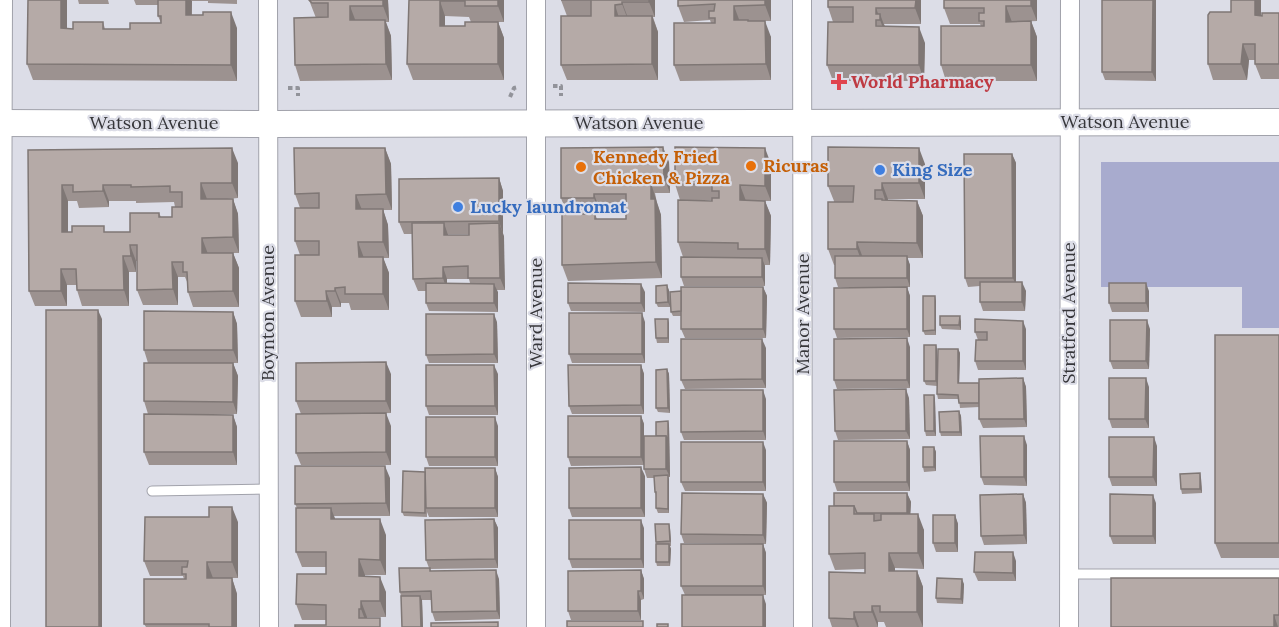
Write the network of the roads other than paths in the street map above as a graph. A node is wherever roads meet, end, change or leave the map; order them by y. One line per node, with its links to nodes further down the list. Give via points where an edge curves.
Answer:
1 (3, 0): 8 (street)
2 (268, 0): 11 (street, Boynton Avenue)
3 (536, 0): 9 (street, Ward Avenue)
4 (802, 0): 10 (street, Manor Avenue)
5 (1070, 0): 6 (street, Stratford Avenue)
6 (1070, 122): 7 (street, Watson Avenue); 10 (street, Watson Avenue); 14 (street, Stratford Avenue)
7 (1279, 122)
8 (1, 123): 11 (street, Watson Avenue); 16 (street)
9 (536, 123): 10 (street, Watson Avenue); 11 (street, Watson Avenue); 18 (street, Ward Avenue)
10 (802, 123): 19 (street, Manor Avenue)
11 (268, 124): 12 (street, Boynton Avenue)
12 (268, 489): 13 (lane); 17 (street, Boynton Avenue)
13 (152, 491)
14 (1069, 574): 15 (lane); 20 (street, Stratford Avenue)
15 (1279, 574)
16 (1, 627)
17 (269, 627)
18 (536, 627)
19 (803, 627)
20 (1069, 627)

